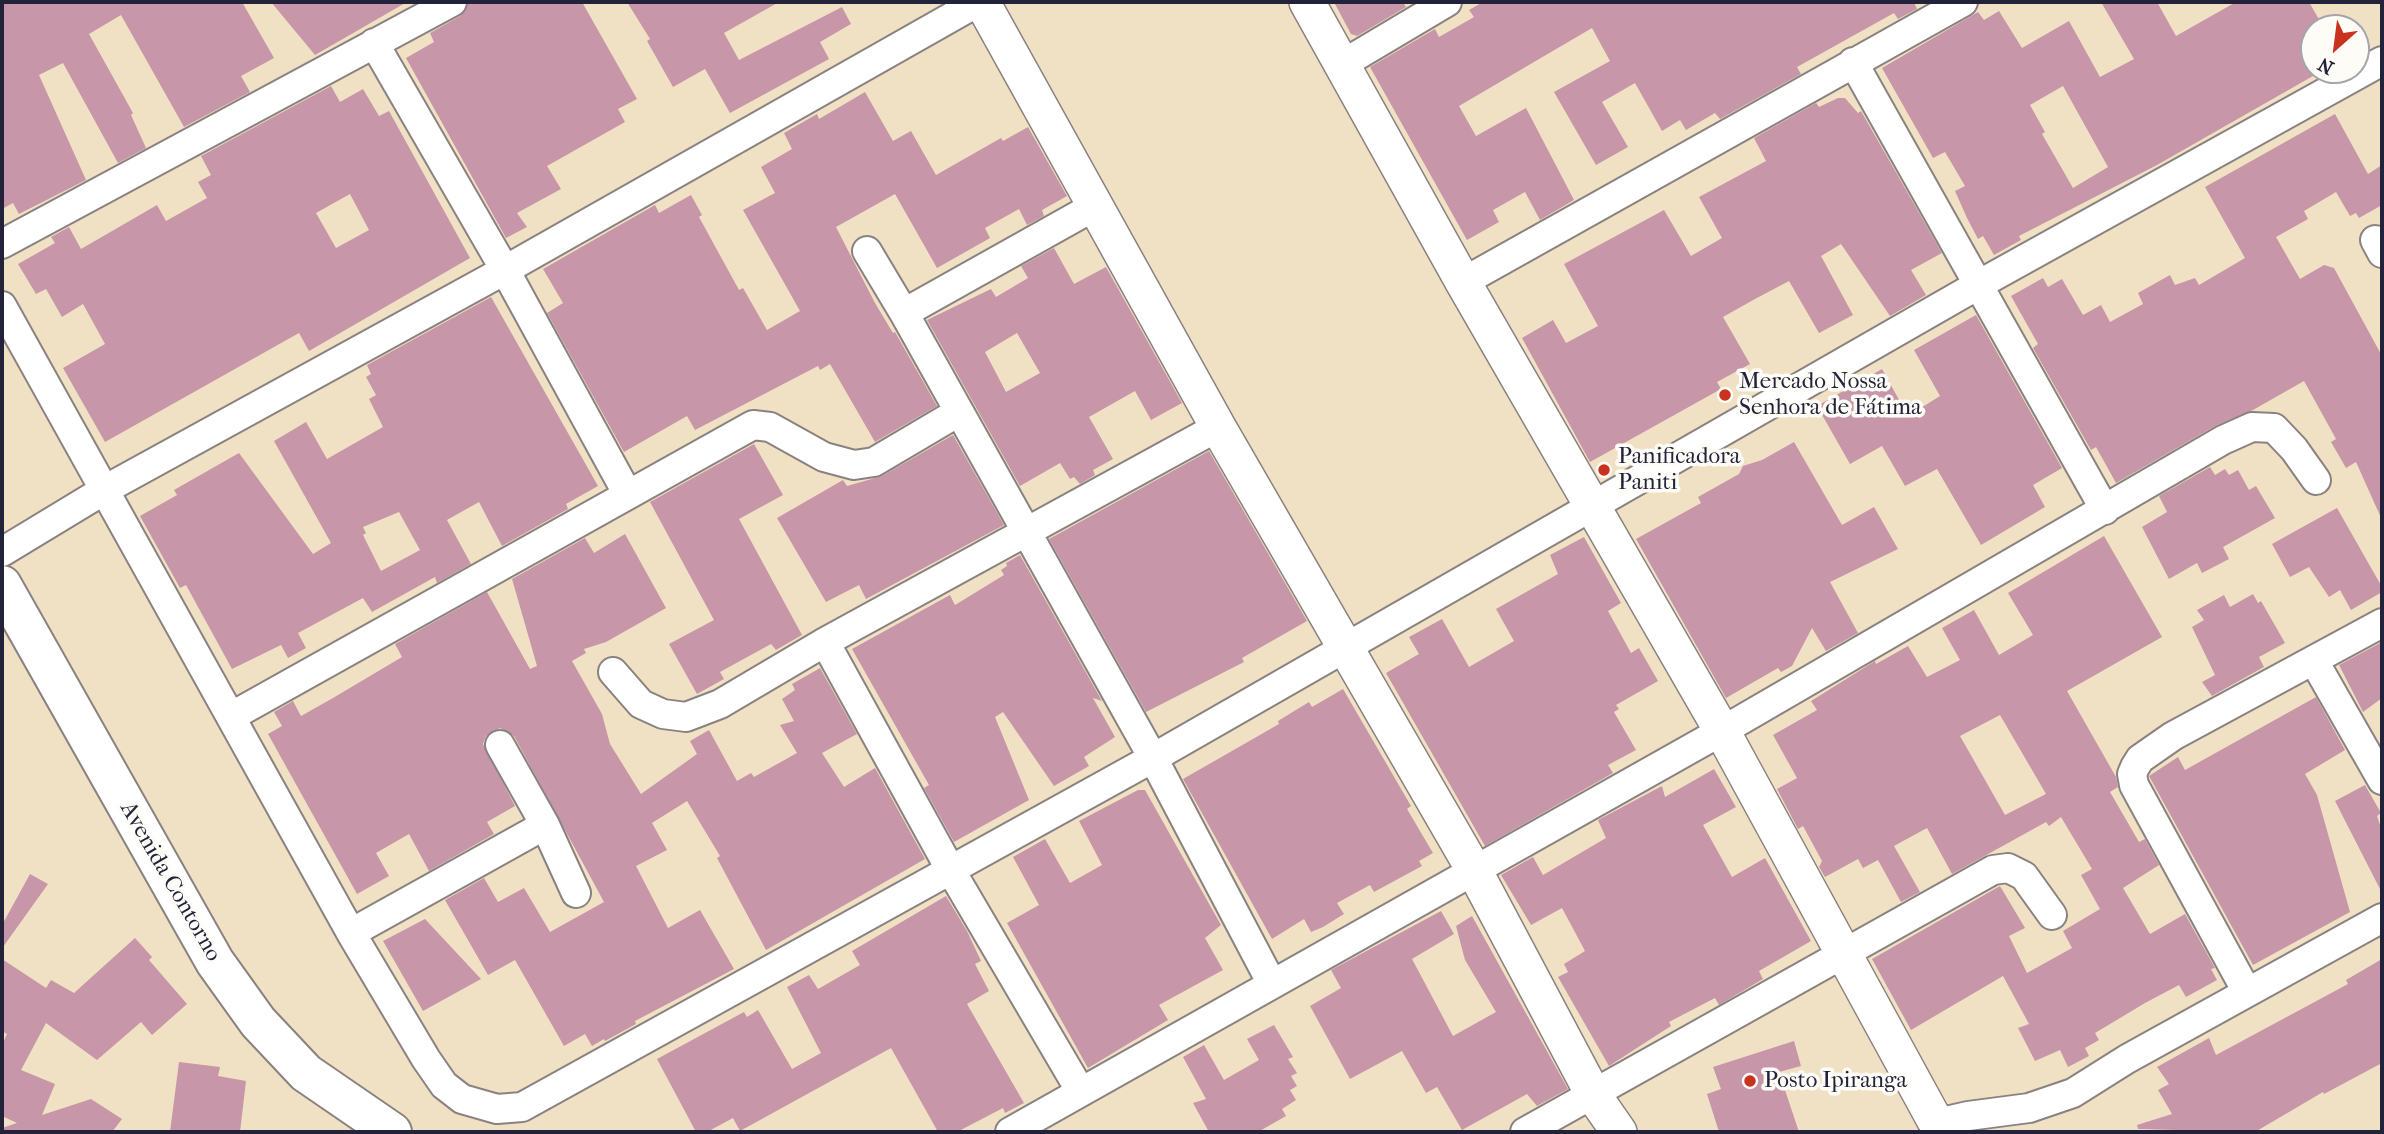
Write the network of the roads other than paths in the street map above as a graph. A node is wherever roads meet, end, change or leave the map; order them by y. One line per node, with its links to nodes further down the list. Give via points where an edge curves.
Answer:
1 (452, 2): 6 (street)
2 (980, 2): 10 (street); 13 (street)
3 (1307, 2): 9 (street)
4 (1447, 2): 9 (street)
5 (1963, 2): 8 (street)
6 (374, 43): 11 (street); 13 (street)
7 (2382, 61): 15 (street)
8 (1853, 62): 14 (street); 15 (street)
9 (1341, 65): 14 (street)
10 (1095, 206): 17 (street); 19 (street)
11 (2, 244)
12 (867, 251): 17 (street)
13 (505, 270): 21 (street); 22 (street)
14 (1463, 282): 23 (street)
15 (1979, 285): 23 (street); 24 (street)
16 (2, 306): 21 (street)
17 (904, 313): 18 (street)
18 (957, 413): 22 (street, via 874,462 853,465 824,457 770,427 753,425); 25 (street)
19 (1218, 427): 25 (street); 30 (street)
20 (2316, 480): 24 (street, via 2274,428 2252,427)
21 (106, 489): 26 (street); 33 (street)
22 (626, 493): 33 (street)
23 (1593, 506): 30 (street); 34 (street)
24 (2105, 510): 34 (street)
25 (1027, 532): 29 (street); 36 (street)
26 (2, 552)
27 (2, 585): 51 (main road, Avenida Contorno, via 215,962 258,1023 306,1073)
28 (2382, 623): 31 (street)
29 (825, 642): 32 (street, via 720,704 686,717 640,704); 39 (street)
30 (1346, 648): 36 (street); 40 (street)
31 (2314, 661): 37 (street); 47 (street, via 2173,736 2140,759 2132,774 2145,807)
32 (613, 672)
33 (232, 716): 44 (street)
34 (1721, 731): 40 (street); 45 (street)
35 (499, 745): 38 (street)
36 (1153, 758): 39 (street); 46 (street)
37 (2382, 780)
38 (545, 825): 41 (street); 44 (street)
39 (950, 869): 44 (street, via 522,1107 479,1106 444,1085); 48 (street)
40 (1474, 870): 46 (street); 49 (street)
41 (576, 893)
42 (2052, 915): 45 (street, via 2024,876 2008,868 1993,870)
43 (2382, 918): 47 (street)
44 (351, 933)
45 (1844, 956): 49 (street); 50 (street)
46 (1272, 984): 48 (street)
47 (2247, 992): 50 (street, via 2054,1101)
48 (1081, 1092): 52 (street)
49 (1594, 1096): 53 (street); 54 (street)
50 (1937, 1126)
51 (393, 1132)
52 (1010, 1132)
53 (1525, 1132)
54 (1619, 1132)

